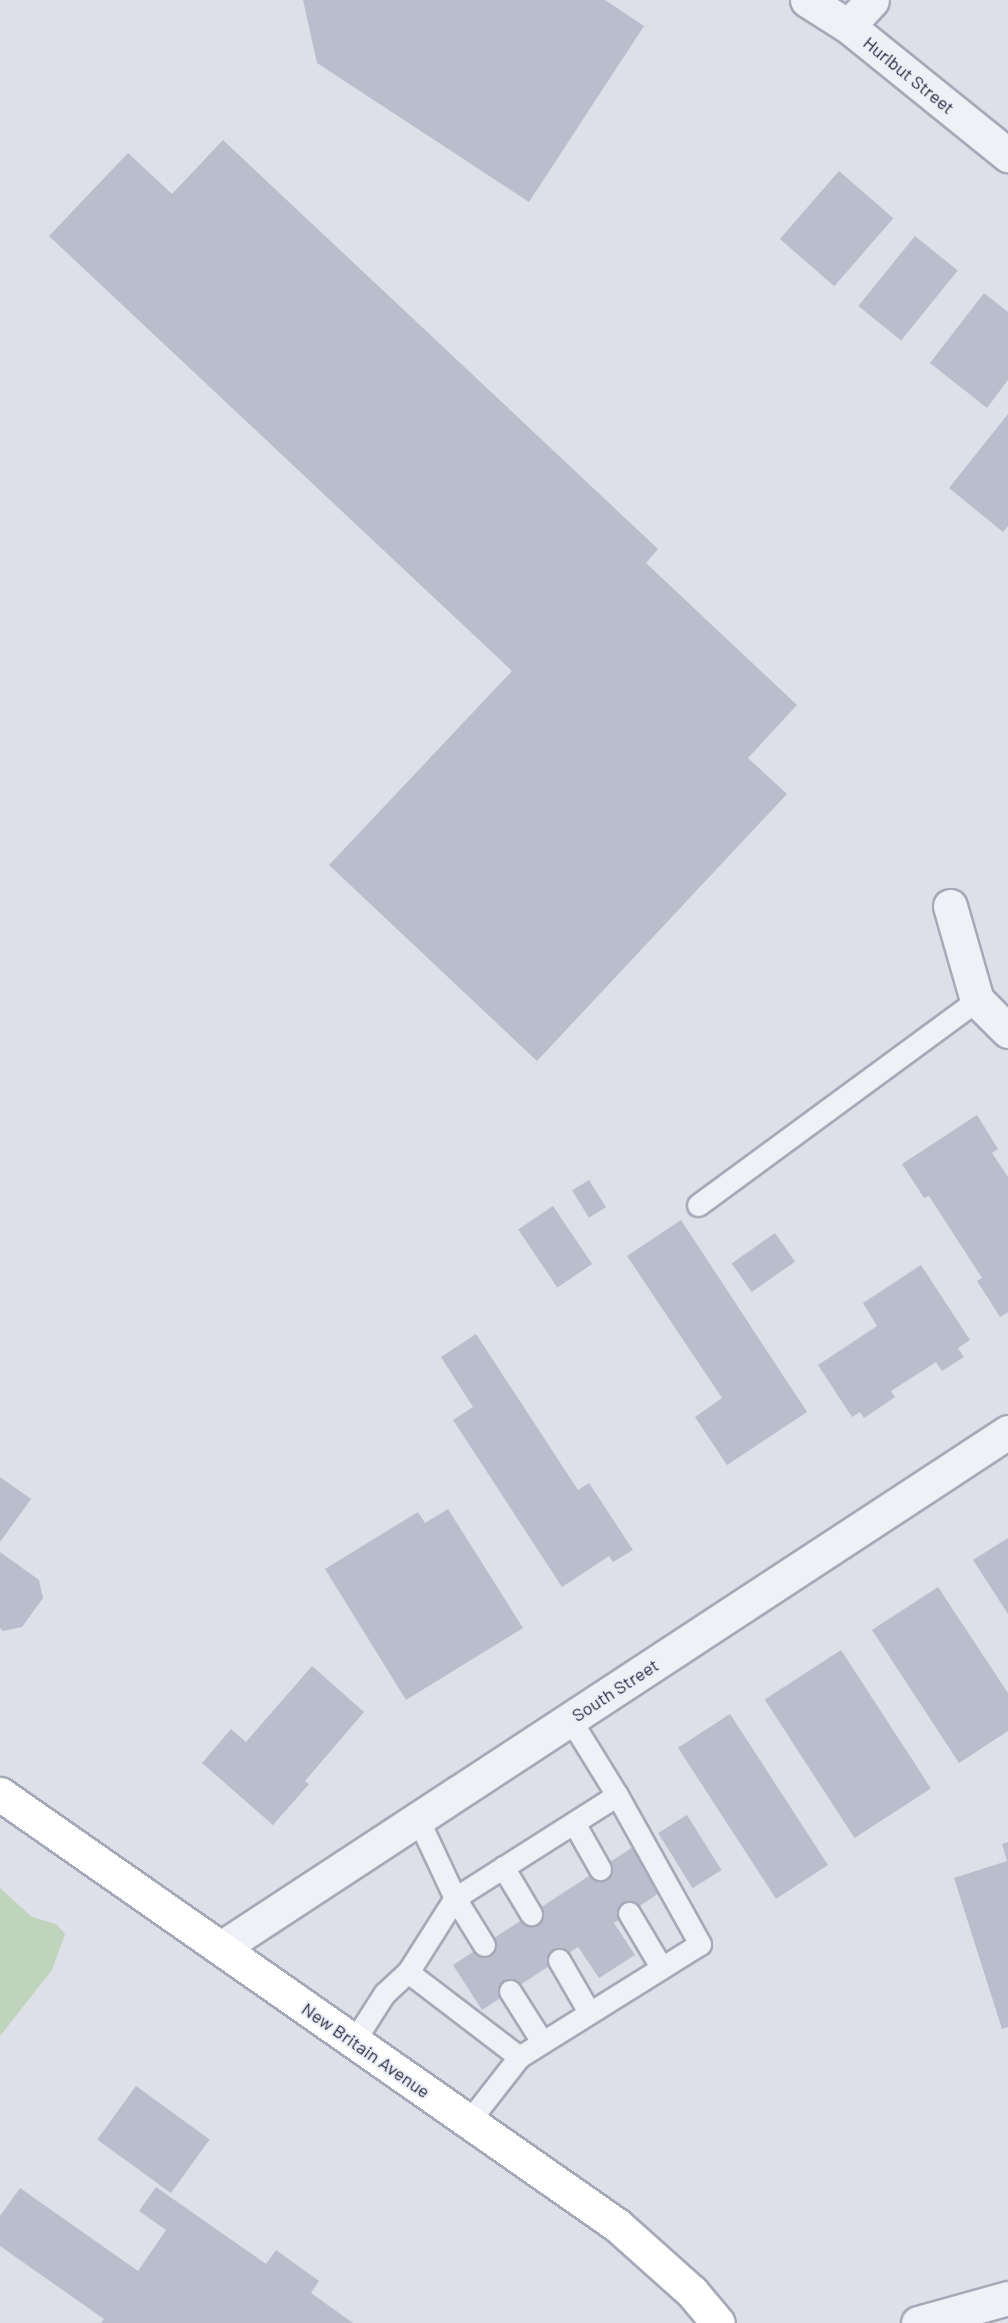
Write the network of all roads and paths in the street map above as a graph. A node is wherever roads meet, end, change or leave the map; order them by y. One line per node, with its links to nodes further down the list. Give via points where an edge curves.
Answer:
1 (807, 0): 3 (street, Hurlbut Street)
2 (872, 0): 3 (street)
3 (848, 26): 4 (street, Hurlbut Street)
4 (1008, 155)
5 (950, 906): 6 (street)
6 (977, 1000): 7 (street); 8 (lane)
7 (1008, 1031)
8 (698, 1205)
9 (1008, 1432): 10 (street, South Street)
10 (570, 1719): 12 (lane); 13 (street, South Street)
11 (0, 1794): 21 (main road, New Britain Avenue)
12 (617, 1795): 14 (lane); 23 (lane, via 700,1944)
13 (418, 1819): 17 (lane); 21 (street, South Street)
14 (574, 1823): 15 (lane); 16 (lane)
15 (503, 1867): 17 (lane); 19 (lane)
16 (600, 1869)
17 (455, 1898): 20 (lane); 24 (lane)
18 (629, 1913): 23 (lane)
19 (531, 1914)
20 (484, 1945)
21 (221, 1948): 28 (main road, New Britain Avenue)
22 (558, 1960): 26 (lane)
23 (661, 1967): 26 (lane)
24 (408, 1972): 28 (lane, via 384,1994); 29 (lane)
25 (510, 1991): 27 (lane)
26 (589, 2012): 27 (lane)
27 (541, 2040): 29 (lane)
28 (354, 2041): 30 (main road, New Britain Avenue)
29 (519, 2056): 30 (lane)
30 (469, 2121): 32 (main road, New Britain Avenue, via 617,2225 692,2292)
31 (1008, 2298): 33 (street)
32 (718, 2323)
33 (918, 2323)

